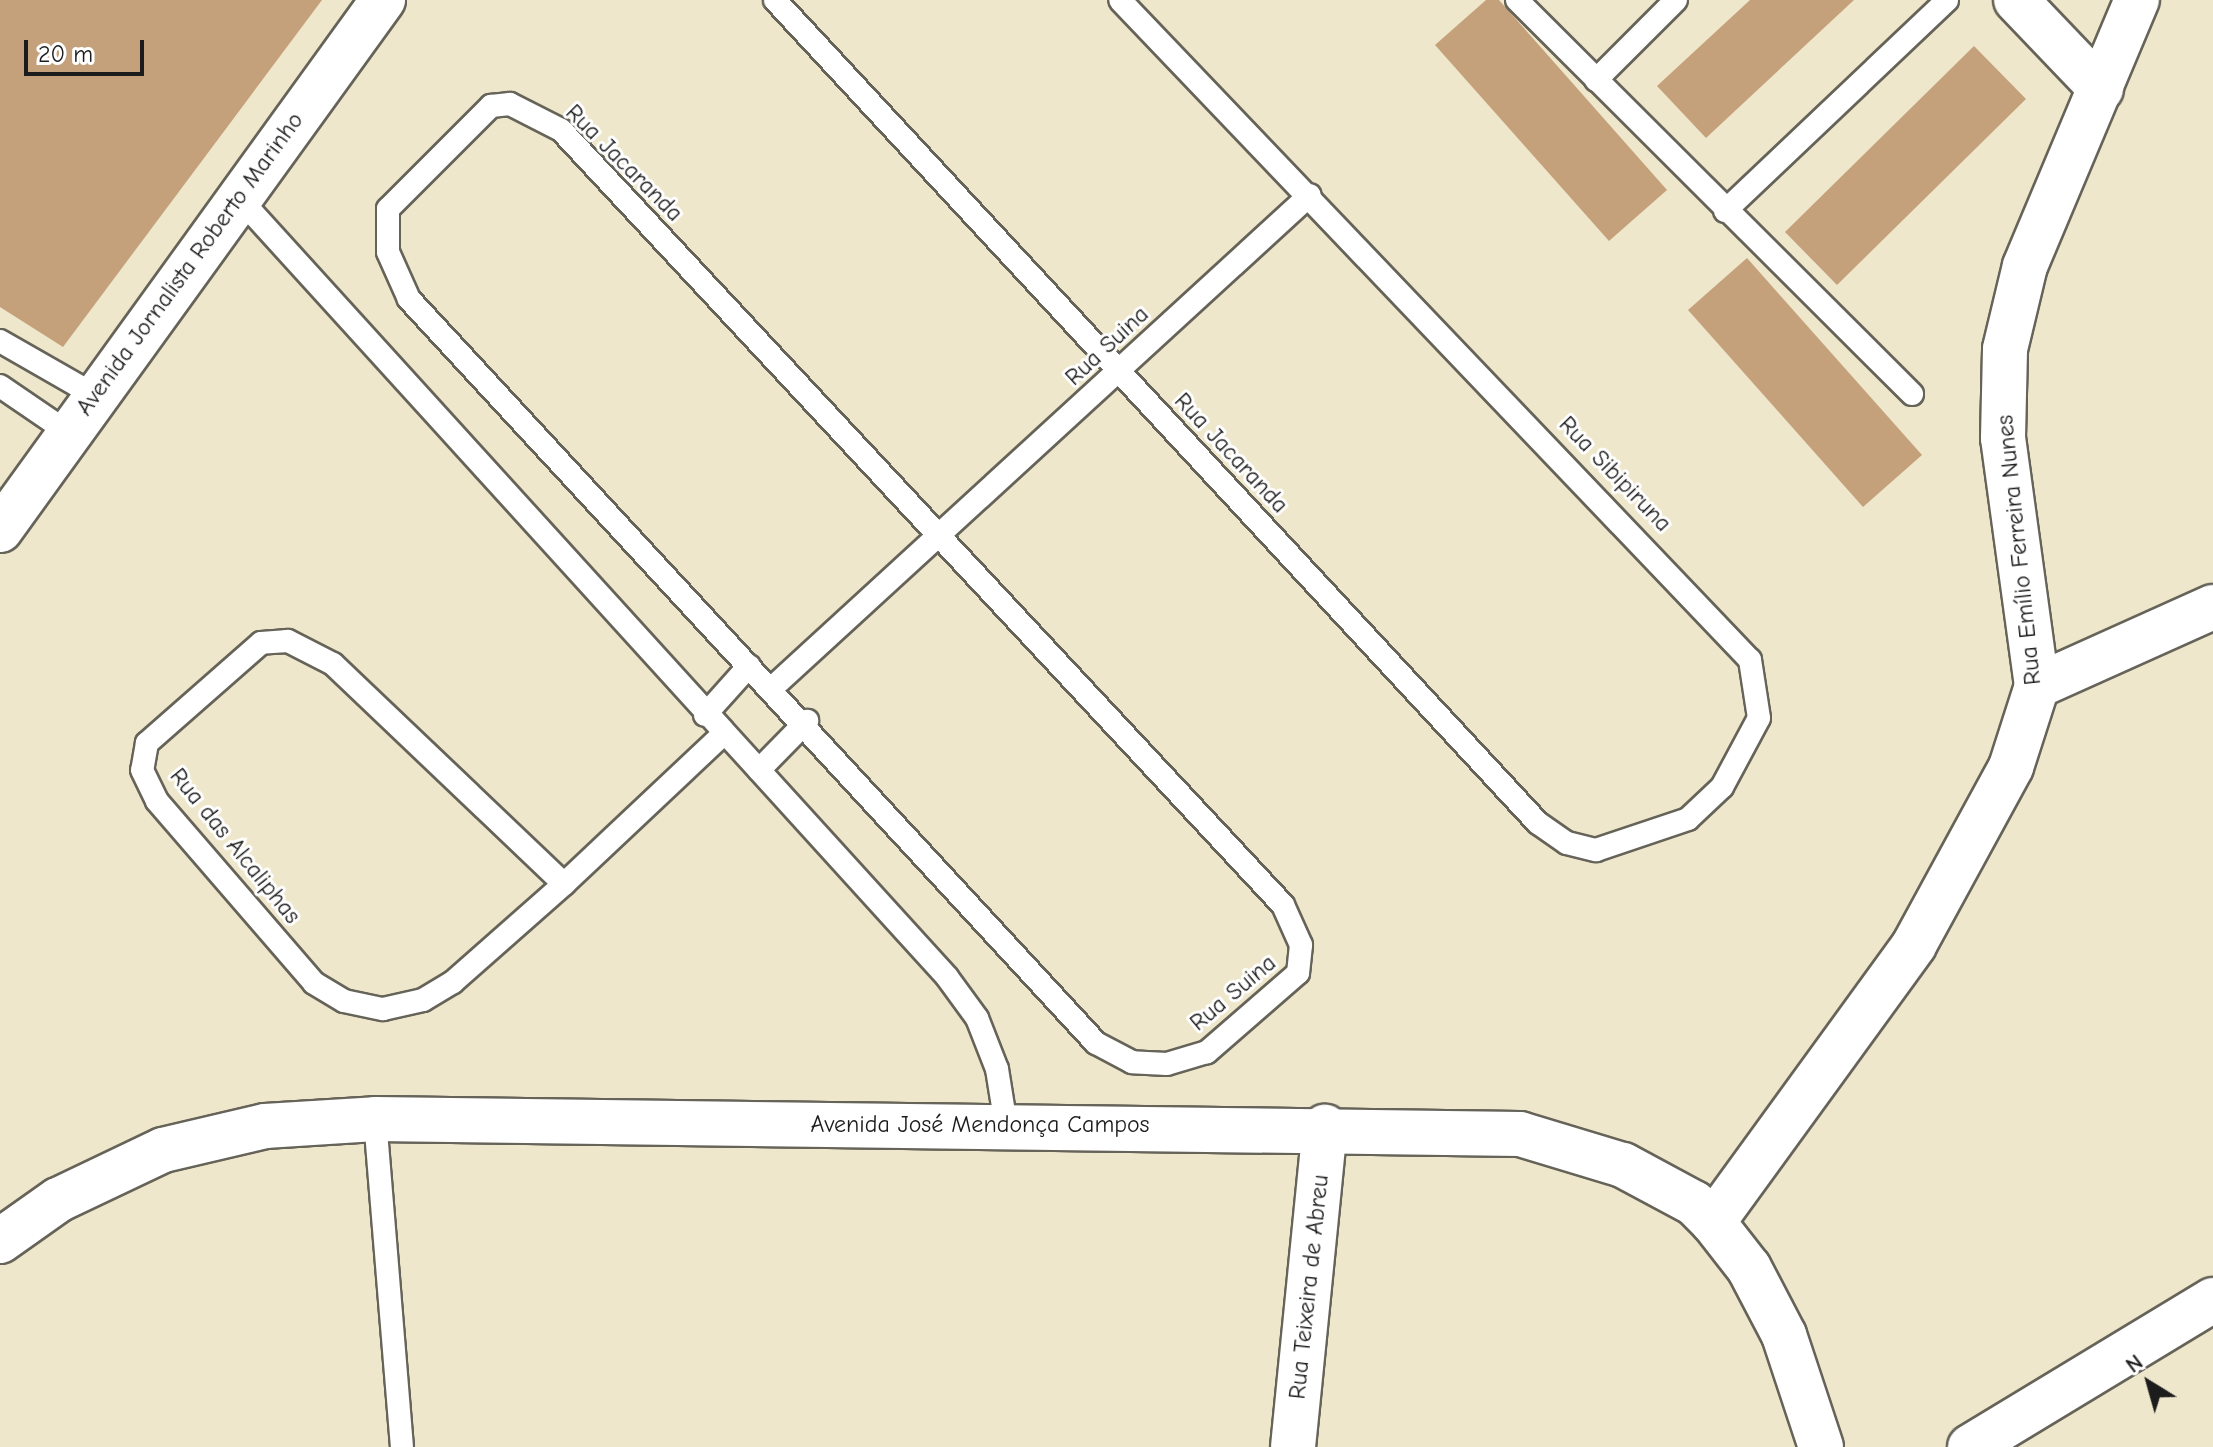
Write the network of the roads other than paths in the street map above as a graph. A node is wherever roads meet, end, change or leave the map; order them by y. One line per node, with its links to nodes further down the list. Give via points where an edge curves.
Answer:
1 (383, 0): 12 (main road, Avenida Jornalista Roberto Marinho)
2 (775, 0): 15 (lane, Rua Jacaranda)
3 (1120, 0): 11 (lane)
4 (1517, 0): 9 (lane)
5 (1676, 0): 9 (lane)
6 (1947, 0): 13 (lane)
7 (2016, 0): 10 (main road)
8 (2137, 0): 10 (main road, Rua Emílio Ferreira Nunes)
9 (1596, 80): 13 (lane)
10 (2101, 89): 24 (main road, Rua Emílio Ferreira Nunes, via 2025,266 2005,349 2003,438)
11 (1310, 195): 15 (lane, Rua Suina); 30 (lane, Rua Sibipiruna, via 1750,660 1759,718 1722,787)
12 (239, 198): 18 (main road, Avenida Jornalista Roberto Marinho); 26 (lane)
13 (1725, 211): 17 (lane)
14 (0, 341): 18 (lane)
15 (1118, 370): 21 (lane, Rua Suina); 30 (lane, Rua Jacaranda, via 1538,823 1567,843 1596,850)
16 (0, 386): 19 (lane)
17 (1912, 394)
18 (96, 396): 19 (main road, Avenida Jornalista Roberto Marinho)
19 (69, 433): 20 (main road, Avenida Jornalista Roberto Marinho)
20 (0, 530)
21 (939, 535): 23 (lane, Rua Jacaranda, via 561,130 510,104 491,106 388,209 388,252 404,287 511,416); 25 (lane, Rua Suina); 27 (lane, Rua Suina, via 1283,905 1301,945 1298,973 1207,1052 1167,1064 1132,1062 1096,1043)
22 (2213, 607): 24 (main road)
23 (749, 666): 25 (lane, Rua Jacaranda); 26 (lane)
24 (2037, 686): 35 (main road, Rua Emílio Ferreira Nunes, via 2011,767 1914,945)
25 (773, 687): 27 (lane, Rua Suina)
26 (705, 715): 28 (lane)
27 (807, 721): 29 (lane)
28 (722, 735): 29 (lane); 31 (lane, Rua das Alcaliphas)
29 (759, 770): 33 (lane, via 977,1018 997,1069)
30 (1688, 819)
31 (564, 884): 31 (lane, Rua das Alcaliphas, via 423,1000 383,1009 344,1001 314,983 157,801 142,770 147,743 261,643 288,641 333,664)
32 (375, 1119): 33 (main road, Avenida José Mendonça Campos); 36 (main road, Avenida José Mendonça Campos, via 265,1126 163,1150 58,1200); 38 (lane)
33 (1006, 1125): 34 (main road, Avenida José Mendonça Campos)
34 (1325, 1127): 35 (main road, Avenida José Mendonça Campos, via 1520,1134 1565,1144 1623,1165 1694,1203); 39 (main road, Rua Teixeira de Abreu)
35 (1713, 1222): 40 (main road, Avenida José Mendonça Campos, via 1749,1268 1784,1335)
36 (0, 1241)
37 (2213, 1300): 41 (main road)
38 (402, 1447)
39 (1293, 1447)
40 (1821, 1447)
41 (1970, 1447)

